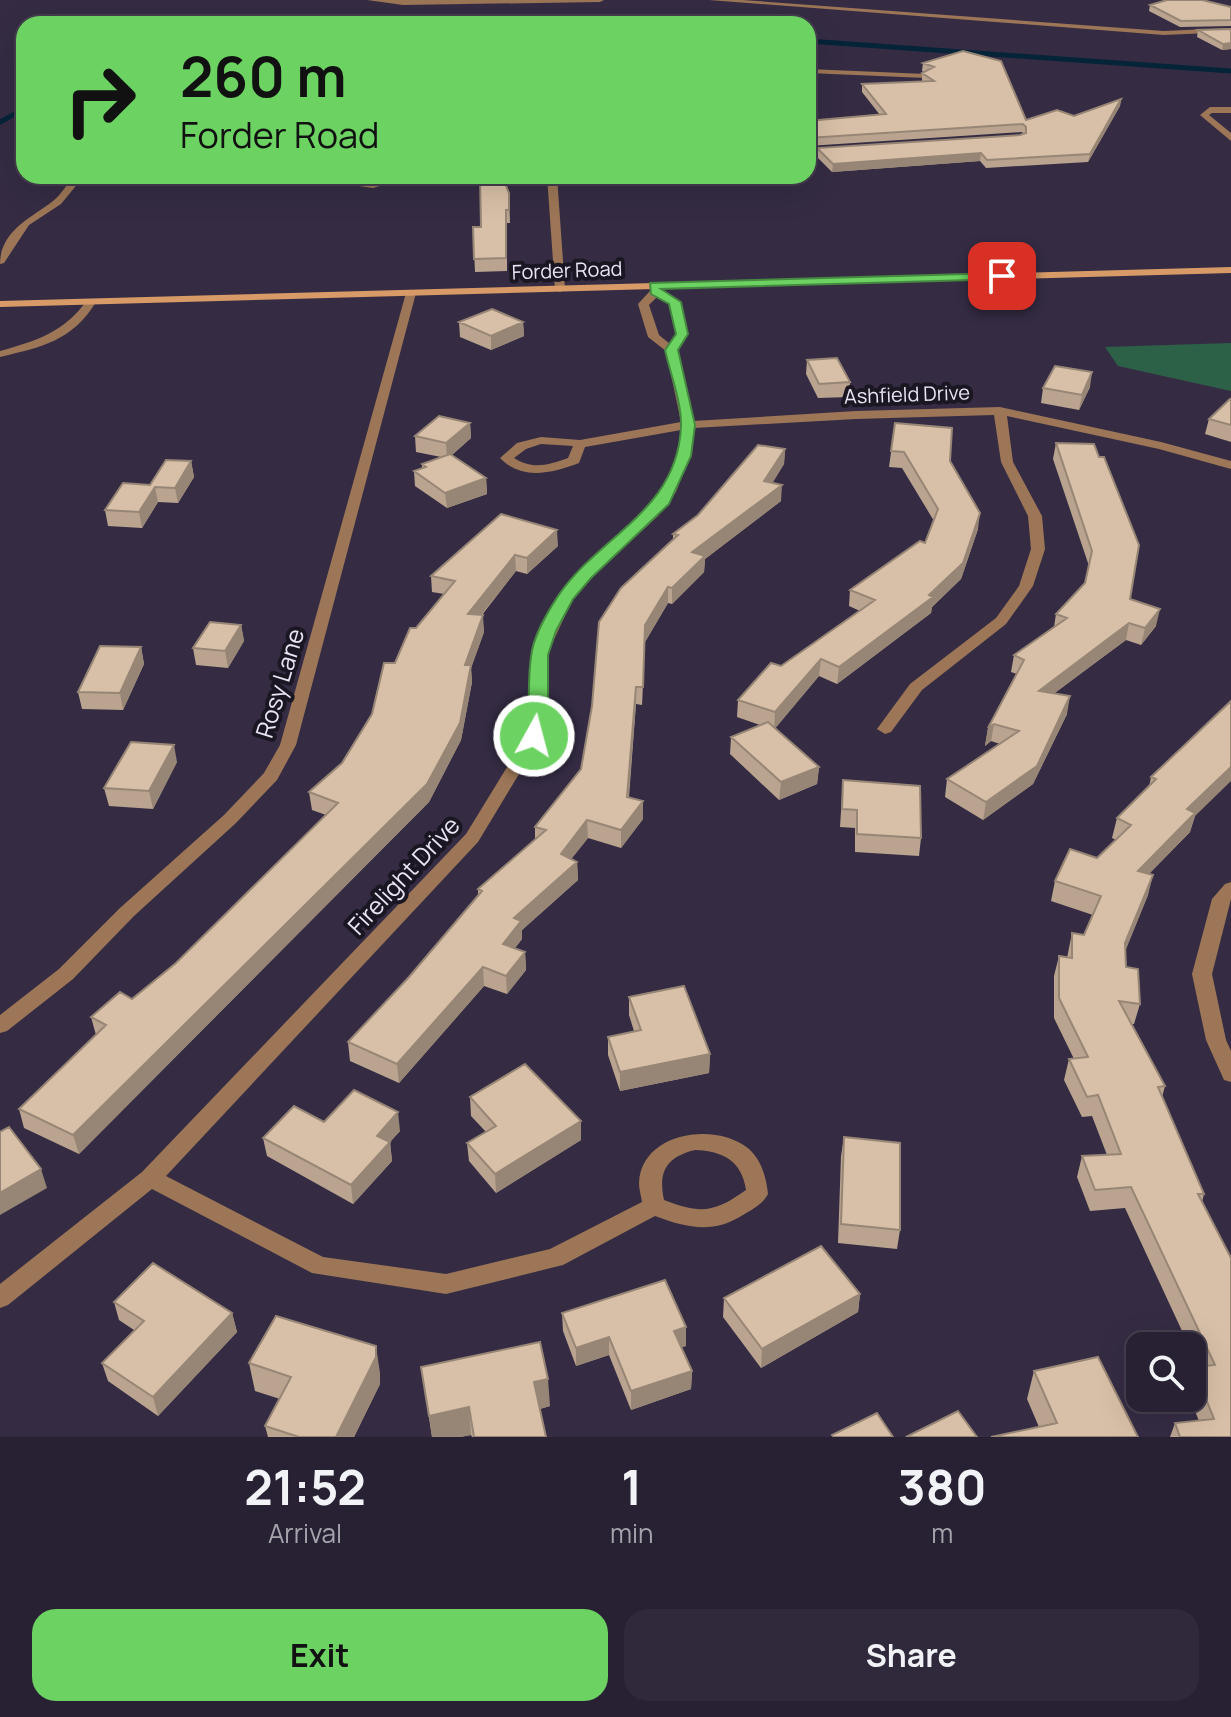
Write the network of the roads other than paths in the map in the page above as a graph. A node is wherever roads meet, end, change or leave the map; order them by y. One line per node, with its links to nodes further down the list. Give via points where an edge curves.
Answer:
1 (371, 0): 2 (street)
2 (600, 0)
3 (713, 0): 4 (street, via 1164,33)
4 (1231, 30)
5 (0, 68): 6 (street)
6 (14, 68)
7 (816, 71): 8 (street)
8 (926, 76)
9 (1231, 110): 10 (street, via 1204,115)
10 (1231, 138)
11 (853, 148): 12 (street)
12 (816, 150)
13 (73, 184): 15 (street, via 58,202 25,223)
14 (553, 184): 17 (street)
15 (0, 261)
16 (1231, 270): 18 (main road, Forder Road)
17 (560, 289): 18 (main road, Forder Road); 19 (main road, Forder Road)
18 (655, 289): 22 (street, Firelight Drive, via 643,304 654,337); 22 (street, Firelight Drive, via 675,302 682,334)
19 (411, 293): 20 (main road, Forder Road); 30 (street, Rosy Lane, via 283,755 271,776 230,819 66,974)
20 (91, 302): 21 (main road, Forder Road); 23 (street, via 68,332)
21 (0, 304)
22 (671, 350): 25 (street, Firelight Drive)
23 (0, 354)
24 (1000, 411): 25 (street, Ashfield Drive); 27 (street, Ashfield Drive); 28 (street, via 1007,462 1035,516 1038,549 1026,586 1001,621 916,687)
25 (688, 425): 26 (street, Ashfield Drive); 32 (street, Firelight Drive, via 683,456 664,501 585,575 548,631 539,655 534,736 472,838)
26 (580, 444): 26 (street, Ashfield Drive, via 574,460 554,468 530,471 506,458 535,441)
27 (1231, 465)
28 (885, 729)
29 (1231, 888): 31 (street, via 1221,899 1202,974 1216,1040)
30 (0, 1026)
31 (1231, 1074)
32 (150, 1178): 33 (street, via 320,1266 446,1284 555,1258); 34 (street, Firelight Drive)
33 (654, 1206): 33 (street, via 650,1179 665,1155 692,1139 728,1145 752,1168 757,1194 732,1213 698,1222)
34 (0, 1298)

